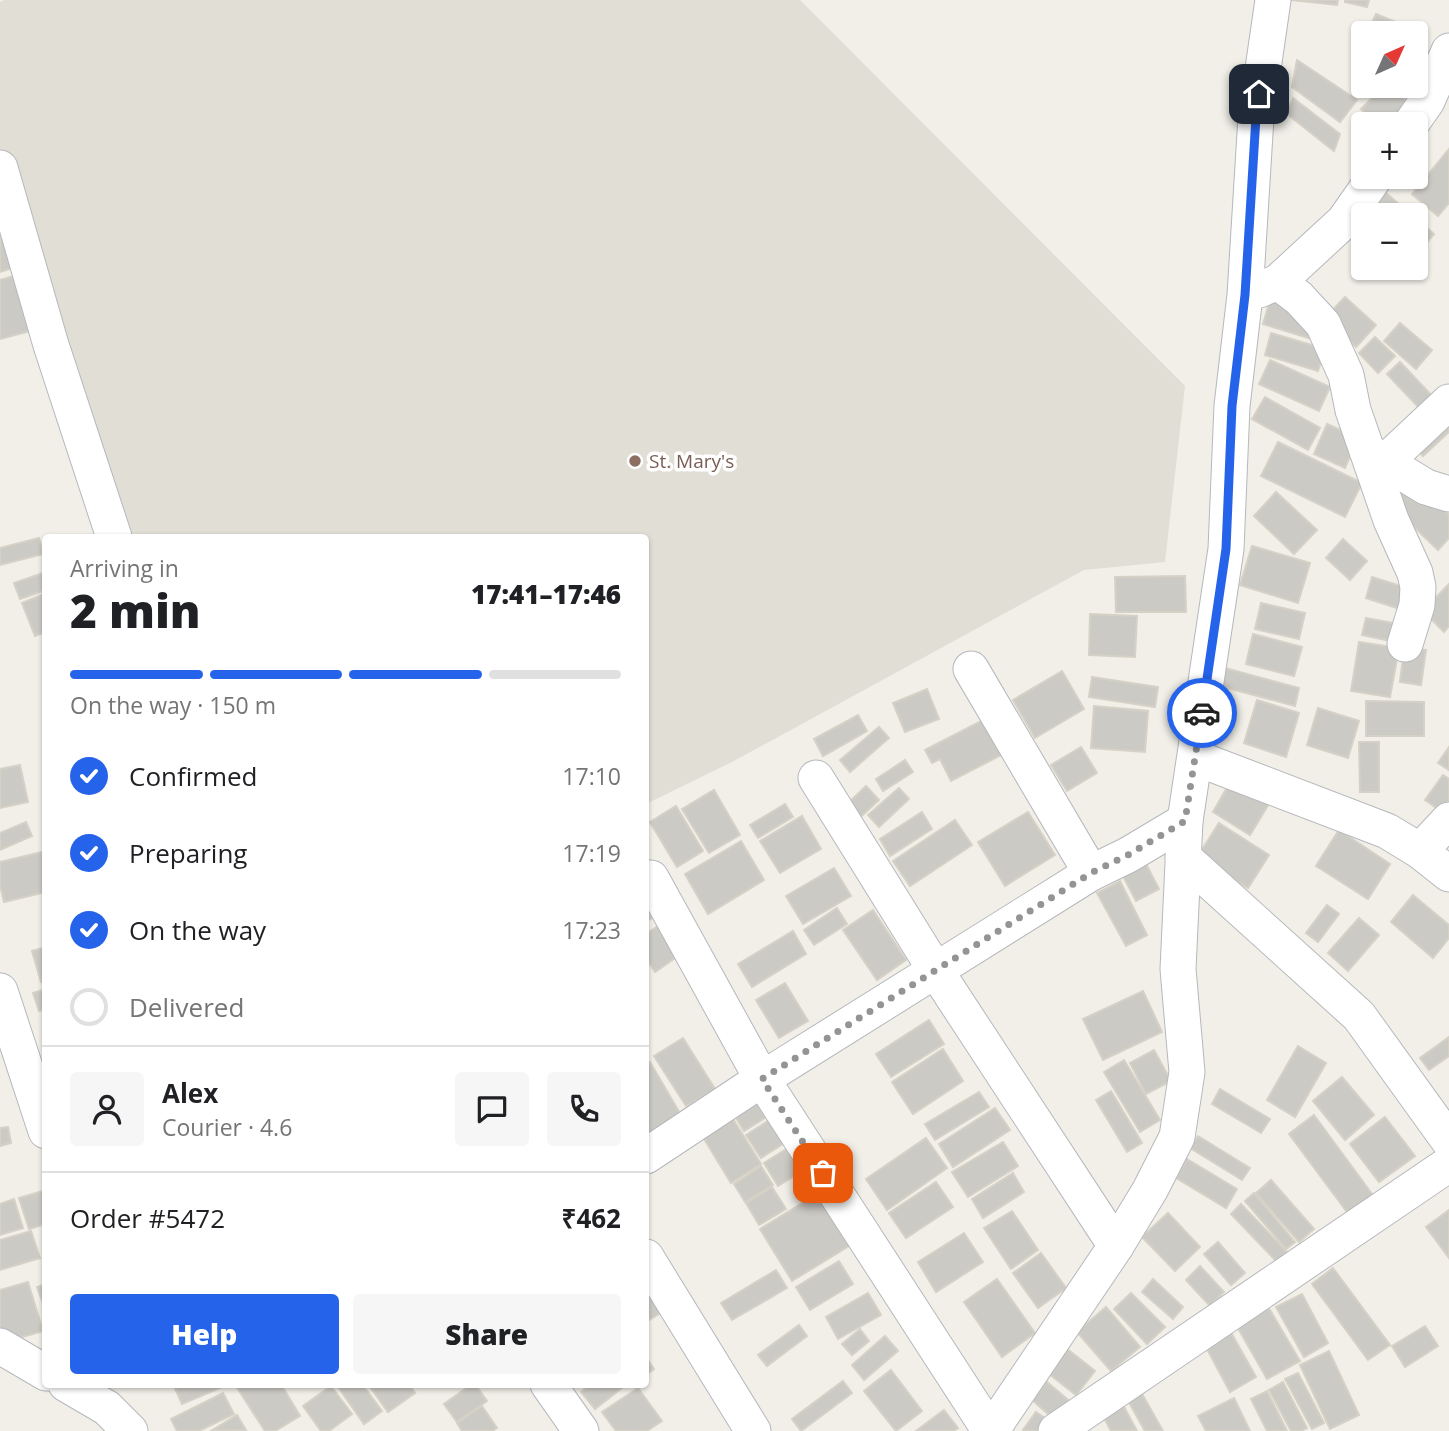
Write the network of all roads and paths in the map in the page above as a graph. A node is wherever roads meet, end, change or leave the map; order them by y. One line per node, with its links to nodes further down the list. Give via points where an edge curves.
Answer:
1 (1273, 0): 7 (street, via 1256,117)
2 (1449, 51): 3 (street)
3 (1429, 115)
4 (0, 168): 11 (street)
5 (1366, 189): 6 (street, via 1344,222)
6 (1278, 282): 7 (street); 9 (street, via 1324,324 1346,375 1353,410)
7 (1245, 295): 14 (street, via 1232,406 1226,549)
8 (1449, 402): 9 (street)
9 (1376, 456): 10 (street, via 1426,487); 12 (street, via 1391,520 1418,587)
10 (1449, 494)
11 (113, 534)
12 (1405, 644)
13 (971, 669): 20 (street)
14 (1196, 758): 17 (street); 18 (street, via 1387,831)
15 (816, 778): 23 (street)
16 (1449, 820): 18 (street)
17 (1185, 821): 19 (street); 20 (street)
18 (1420, 851): 21 (street)
19 (1183, 857): 27 (street, via 1359,1016); 30 (street, via 1178,970 1187,1072 1177,1138)
20 (1091, 873): 23 (street)
21 (1449, 874)
22 (651, 878): 25 (street)
23 (936, 971): 25 (street); 30 (street)
24 (0, 991): 26 (street)
25 (762, 1079): 28 (street); 39 (street)
26 (42, 1119)
27 (1449, 1141)
28 (649, 1154)
29 (1449, 1164): 40 (street)
30 (1116, 1246): 39 (street)
31 (649, 1261): 38 (street)
32 (0, 1347): 33 (street)
33 (42, 1371)
34 (74, 1388): 36 (street)
35 (551, 1388): 37 (street)
36 (115, 1408)
37 (581, 1431)
38 (753, 1431)
39 (991, 1431)
40 (1056, 1431)

